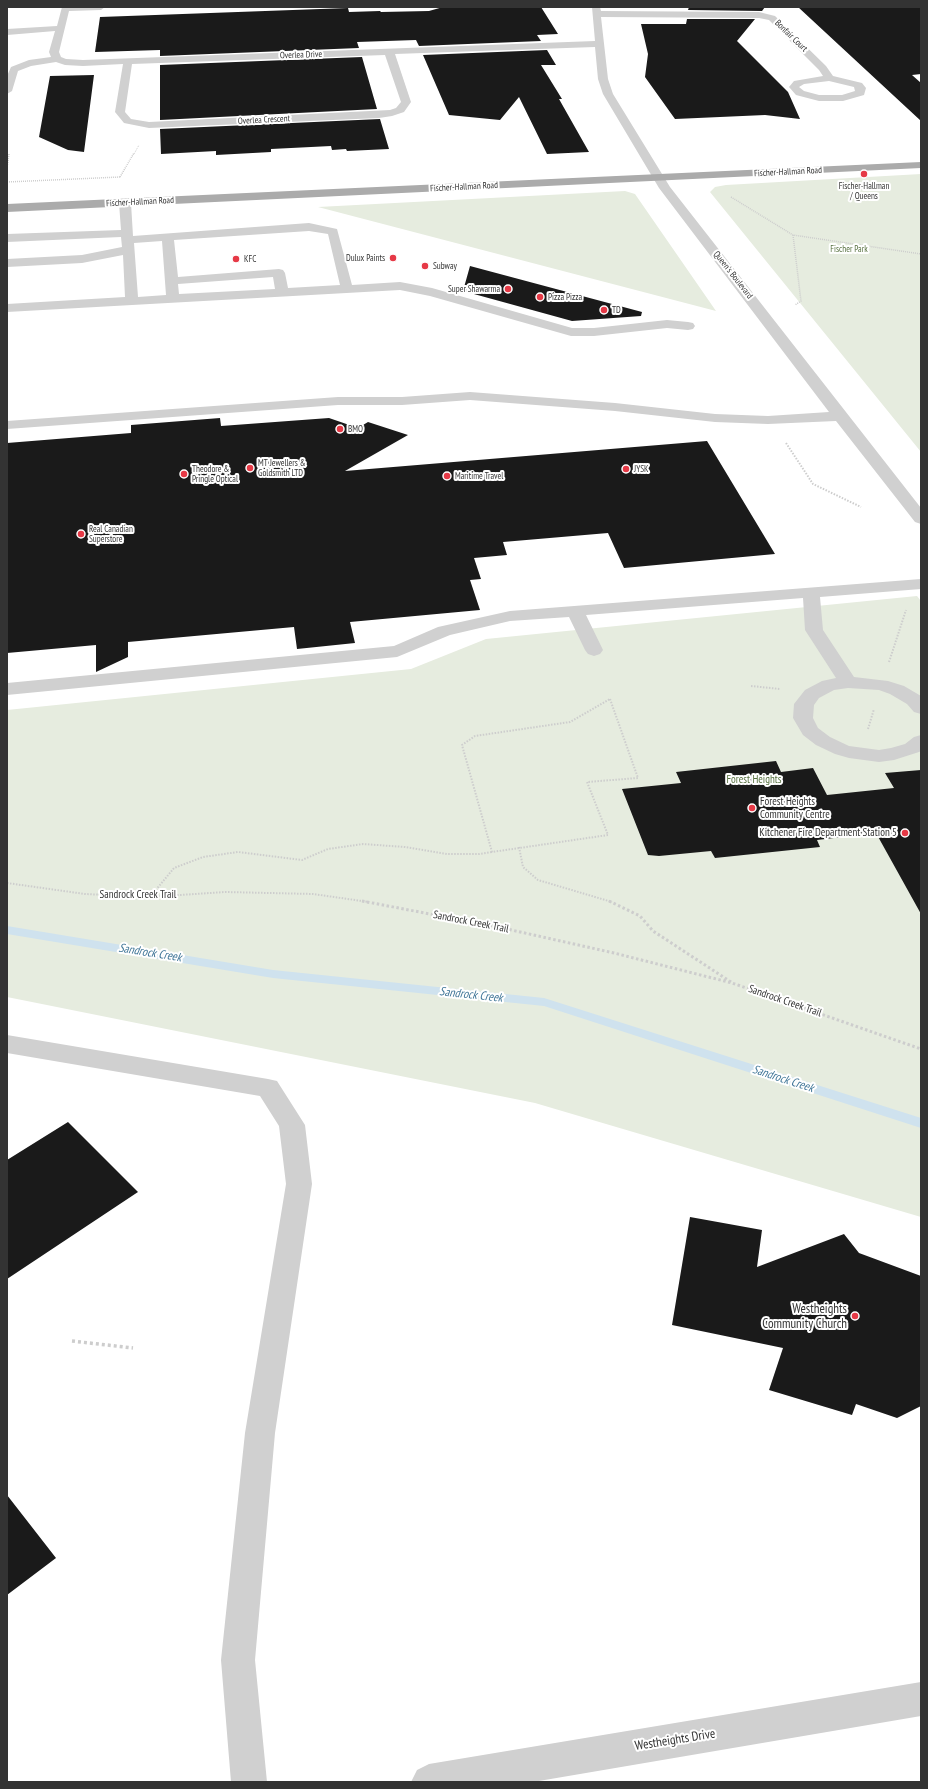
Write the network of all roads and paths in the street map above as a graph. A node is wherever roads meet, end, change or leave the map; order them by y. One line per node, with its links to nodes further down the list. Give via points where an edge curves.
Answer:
1 (101, 7): 2 (street)
2 (66, 8): 4 (street)
3 (597, 11): 6 (street, Queen's Boulevard); 10 (street, Bonfair Court, via 759,15 772,18 824,68)
4 (60, 28): 5 (street); 8 (street, via 54,52)
5 (7, 32)
6 (600, 44): 7 (street, Overlea Drive); 16 (street, Queen's Boulevard, via 603,79 608,94)
7 (389, 52): 9 (street, Overlea Drive); 12 (street, Overlea Crescent, via 406,102 400,110 392,113)
8 (56, 59): 9 (street, Overlea Drive, via 83,63); 11 (street, Overlea Drive, via 29,63 14,69)
9 (128, 62): 12 (street, Overlea Crescent, via 120,112 128,121)
10 (829, 78): 10 (street, via 858,85 861,88 860,94 843,98 819,98 800,93 794,87 803,80)
11 (7, 91)
12 (149, 125): 19 (path, via 120,177)
13 (7, 154): 17 (path)
14 (819, 159): 16 (main road, Fischer-Hallman Road)
15 (921, 165): 18 (main road, Fischer-Hallman Road)
16 (652, 167): 18 (street, Queen's Boulevard); 21 (main road, Fischer-Hallman Road)
17 (7, 168)
18 (660, 178): 22 (main road, Fischer-Hallman Road); 40 (street, Queen's Boulevard)
19 (7, 182)
20 (728, 195): 24 (path)
21 (7, 197)
22 (125, 203): 23 (main road, Fischer-Hallman Road); 27 (street)
23 (7, 208)
24 (793, 235): 28 (path); 37 (path, via 801,301)
25 (168, 237): 27 (street); 32 (street); 33 (street, via 309,227 333,232)
26 (7, 238): 27 (street)
27 (127, 241): 29 (street, via 82,259); 36 (street)
28 (921, 254)
29 (7, 263)
30 (75, 268): 31 (street)
31 (7, 273)
32 (172, 281): 34 (street, via 279,273); 35 (street)
33 (347, 289): 34 (street); 39 (street, via 407,287 571,332 667,324)
34 (282, 292): 35 (street)
35 (173, 298): 36 (street)
36 (132, 300): 38 (street)
37 (795, 305)
38 (7, 308)
39 (688, 326)
40 (840, 416): 41 (street, via 768,420 715,418 615,407 470,396 402,401 338,401); 44 (street, Queen's Boulevard)
41 (7, 425)
42 (783, 437): 43 (path, via 813,484)
43 (861, 507)
44 (921, 519)
45 (921, 584): 46 (street)
46 (811, 592): 47 (street); 49 (street, via 814,630)
47 (576, 611): 48 (street); 50 (street, via 510,616 444,631 397,651)
48 (594, 650)
49 (848, 682): 51 (street, via 892,688 914,700); 52 (street, via 829,685 812,694 804,704 803,718 810,731 823,741 849,752 879,756 912,748)
50 (7, 689)
51 (921, 708)
52 (921, 741)
53 (518, 847): 54 (path); 54 (path, via 608,835 587,782 638,778 610,698 570,722 475,736 462,745); 57 (path, via 523,867 538,880 611,902 640,916 653,932)
54 (492, 852): 56 (path, via 447,854 363,844 328,850 302,860 238,852 203,858 174,868)
55 (7, 883): 56 (path, Sandrock Creek Trail, via 86,894)
56 (150, 897): 57 (path, Sandrock Creek Trail, via 225,892 312,894 349,899 498,926)
57 (732, 983): 59 (path, Sandrock Creek Trail)
58 (7, 1044): 64 (street, via 268,1088 292,1125 299,1184 260,1434 238,1660)
59 (921, 1049)
60 (72, 1341): 61 (path)
61 (133, 1348)
62 (921, 1699): 63 (street, Westheights Drive)
63 (438, 1781)
64 (249, 1782)

